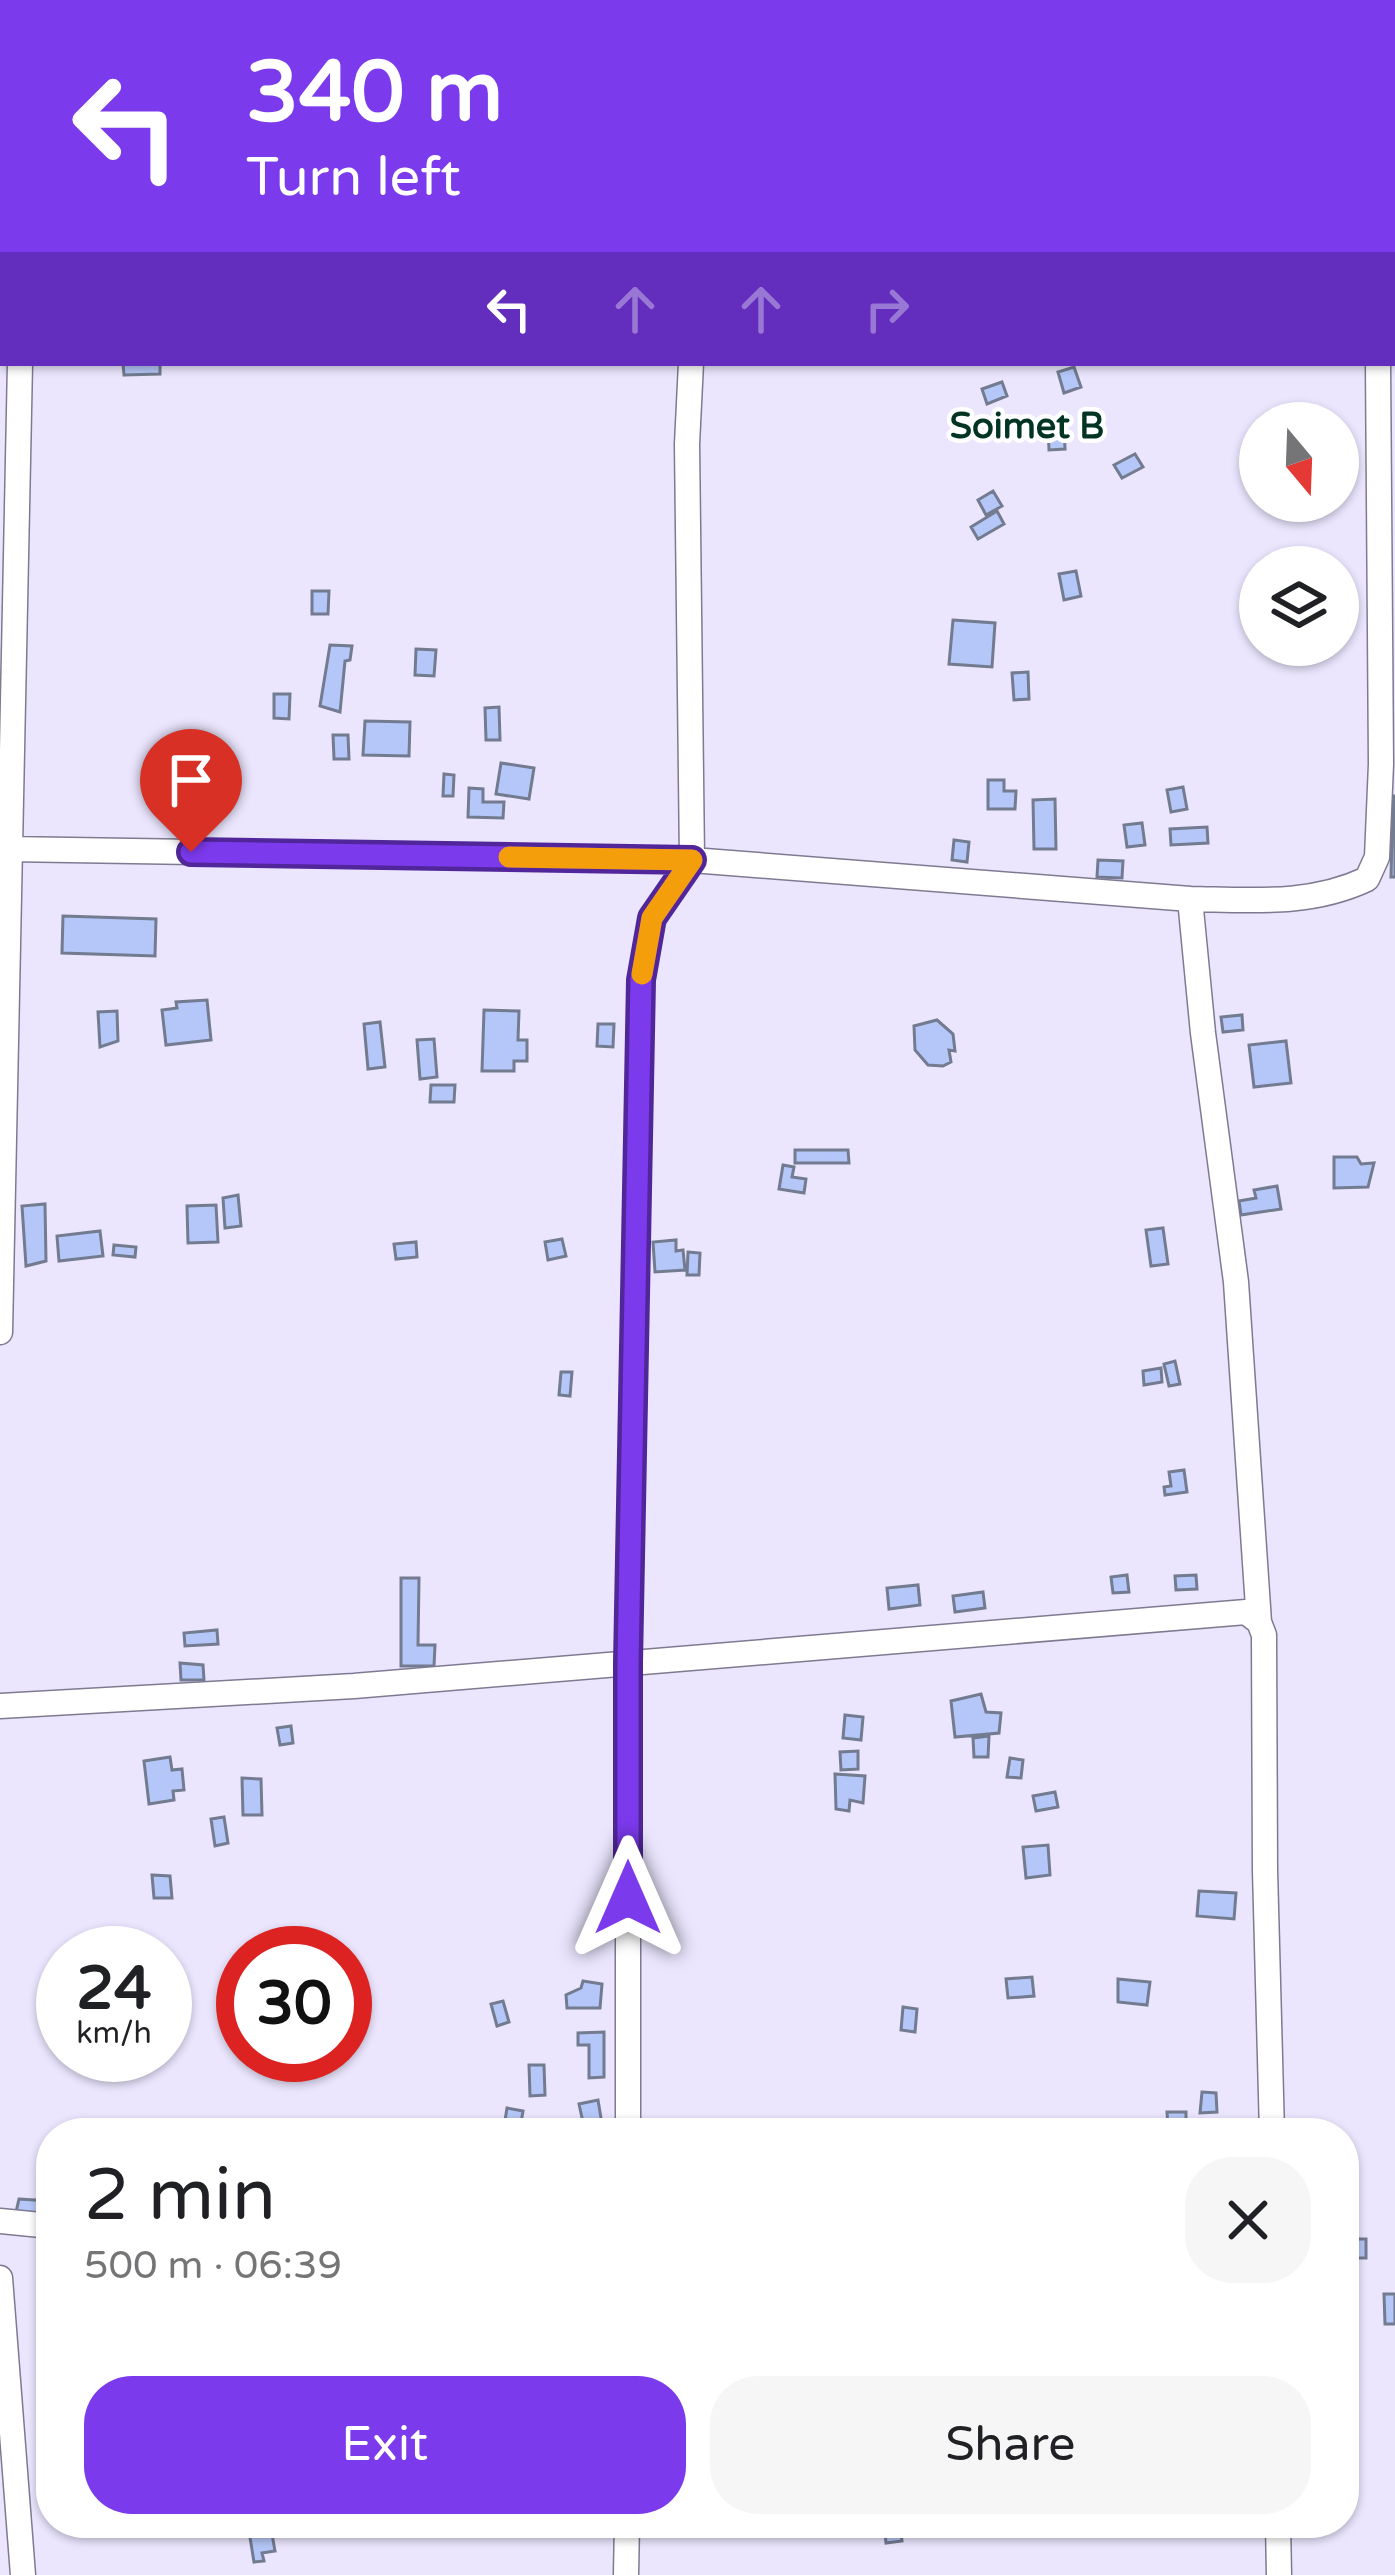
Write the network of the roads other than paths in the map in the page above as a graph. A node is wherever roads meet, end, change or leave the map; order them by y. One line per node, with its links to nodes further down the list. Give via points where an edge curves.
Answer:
1 (20, 366): 5 (street)
2 (691, 366): 6 (street)
3 (1378, 366): 4 (street)
4 (1388, 764): 7 (street, via 1367,879 1282,901)
5 (8, 849): 6 (street); 8 (street)
6 (692, 860): 7 (street); 10 (street, via 652,918 641,980)
7 (1190, 899): 9 (street, via 1236,1282)
8 (0, 1332)
9 (1259, 1622): 10 (street, via 1246,1612); 13 (street)
10 (628, 1663): 11 (street); 12 (street)
11 (0, 1706)
12 (628, 2118)
13 (1272, 2118)
14 (0, 2221): 15 (street)
15 (36, 2225)
16 (0, 2278): 19 (street)
17 (627, 2538): 20 (street)
18 (1278, 2538): 21 (street)
19 (23, 2575)
20 (626, 2575)
21 (1279, 2575)

